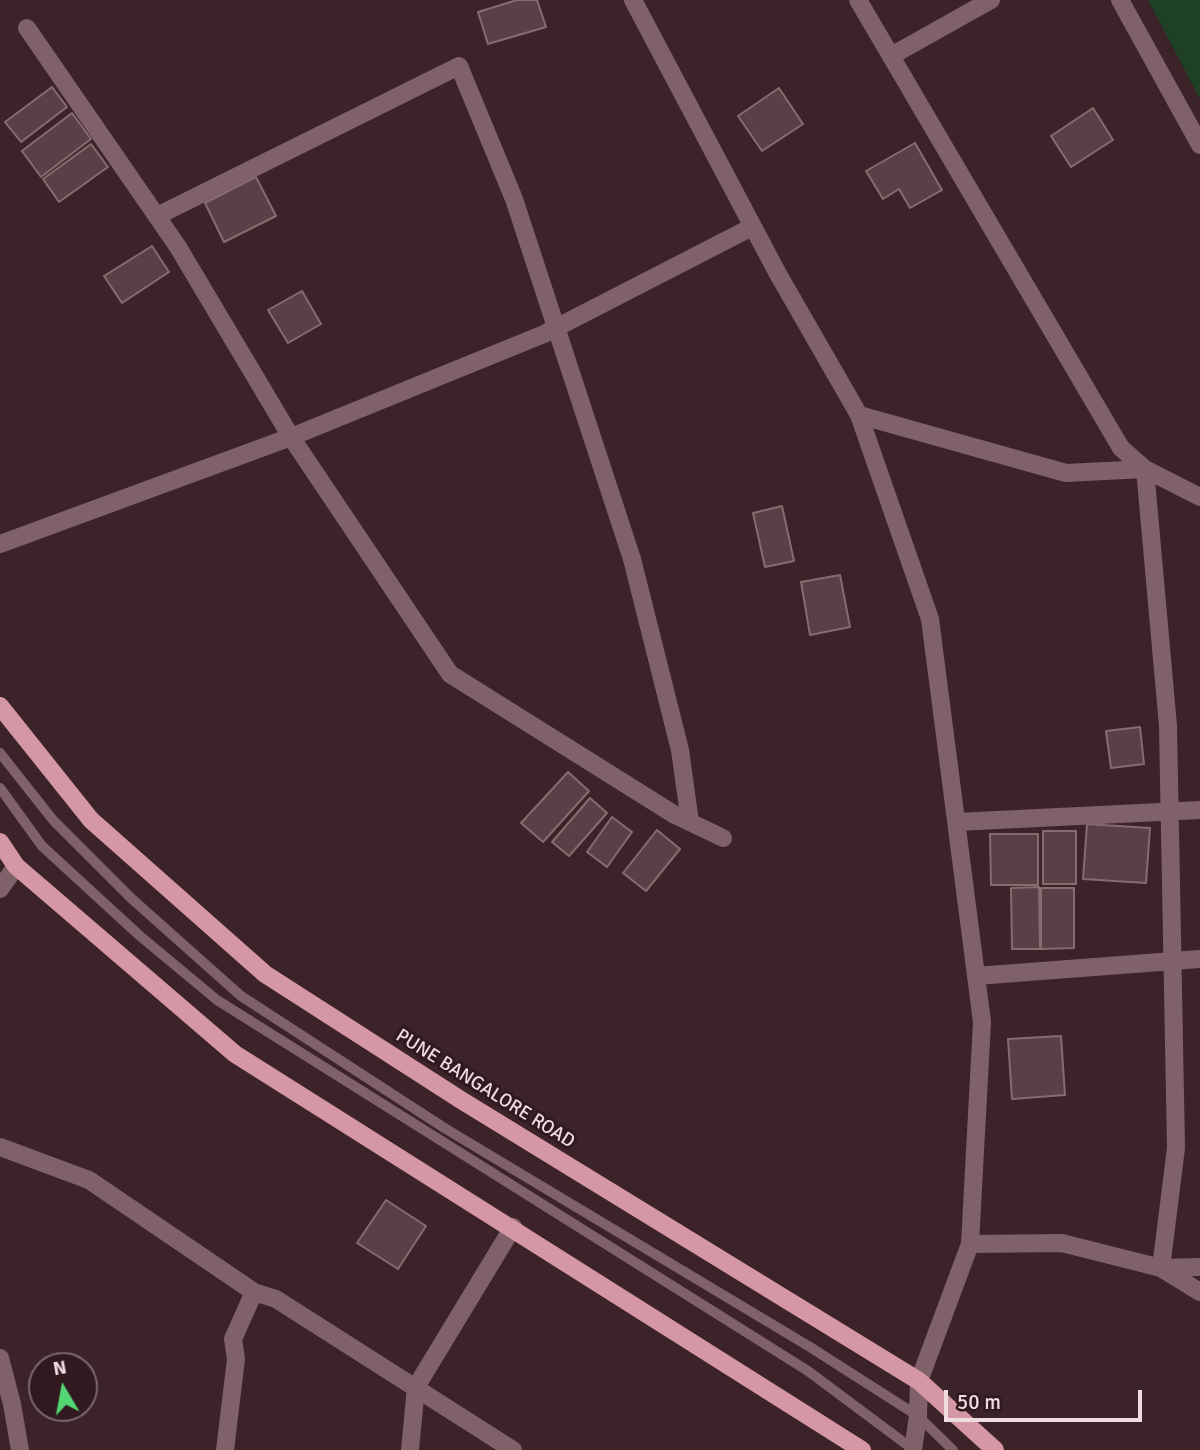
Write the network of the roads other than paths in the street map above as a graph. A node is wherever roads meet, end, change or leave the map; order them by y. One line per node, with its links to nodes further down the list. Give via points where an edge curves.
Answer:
1 (633, 0): 9 (street)
2 (858, 0): 6 (street)
3 (991, 0): 6 (street)
4 (1120, 0): 7 (street)
5 (27, 28): 8 (street)
6 (891, 56): 13 (street, via 1121,448)
7 (1200, 145)
8 (157, 216): 10 (street, via 459,65 514,199); 12 (street)
9 (752, 227): 10 (street); 11 (street)
10 (556, 328): 12 (street); 21 (street, via 632,559 680,750)
11 (859, 415): 13 (street, via 1066,473); 22 (street, via 930,619)
12 (291, 437): 15 (street); 21 (street, via 450,674)
13 (1144, 468): 14 (street); 20 (street, via 1168,726)
14 (1200, 497)
15 (0, 544)
16 (0, 706): 38 (main road, PUNE BANGALORE ROAD, via 91,820 265,974)
17 (0, 753): 40 (lane, via 53,820 132,899 241,996 446,1129)
18 (0, 788): 46 (lane, via 42,846 217,1000 808,1371)
19 (1200, 810): 20 (street)
20 (1170, 812): 22 (street); 28 (street)
21 (690, 822): 23 (street)
22 (957, 822): 29 (street)
23 (723, 838)
24 (0, 842): 25 (main road)
25 (16, 866): 26 (street); 31 (main road, via 235,1054)
26 (0, 889)
27 (1200, 959): 28 (street)
28 (1172, 961): 29 (street); 34 (street, via 1176,1148)
29 (976, 976): 32 (street, via 982,1022)
30 (0, 1147): 35 (street, via 89,1180)
31 (513, 1227): 39 (street); 45 (main road)
32 (970, 1244): 34 (street, via 1062,1243); 38 (street)
33 (1200, 1267): 34 (street)
34 (1161, 1268): 36 (street)
35 (254, 1292): 39 (street, via 276,1299); 42 (street, via 233,1339 236,1359)
36 (1200, 1292)
37 (0, 1358): 41 (street)
38 (919, 1381): 40 (street); 48 (main road, PUNE BANGALORE ROAD)
39 (415, 1387): 43 (street); 44 (street)
40 (918, 1416): 46 (street); 47 (lane)
41 (20, 1450)
42 (225, 1450)
43 (410, 1450)
44 (513, 1450)
45 (862, 1450)
46 (913, 1450)
47 (953, 1450)
48 (995, 1450)

